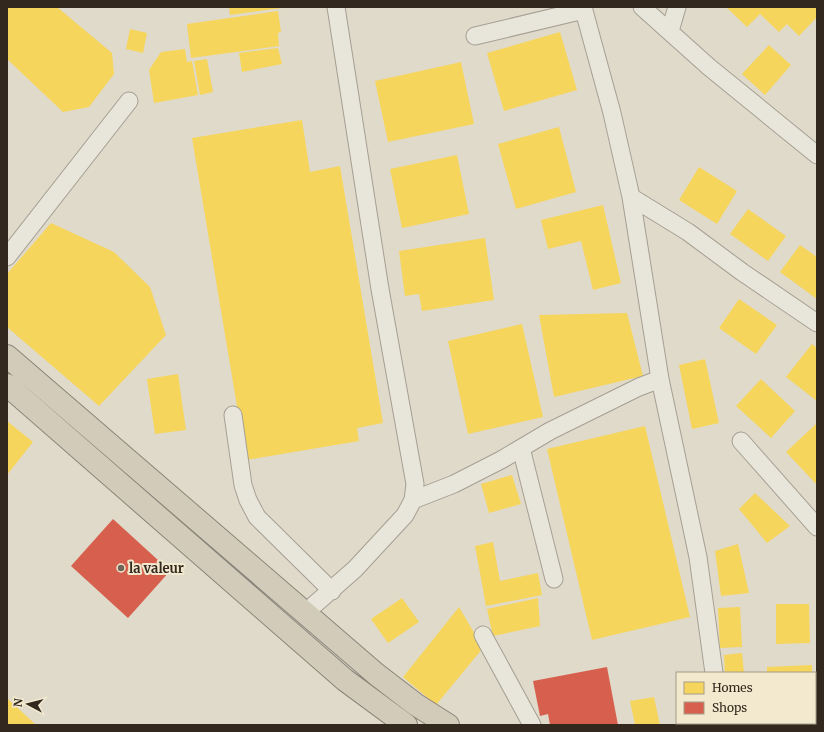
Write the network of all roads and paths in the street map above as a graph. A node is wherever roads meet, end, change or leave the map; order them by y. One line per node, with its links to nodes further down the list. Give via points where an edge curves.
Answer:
1 (336, 7): 18 (street, via 380,289 412,463 415,484)
2 (642, 7): 5 (street)
3 (677, 7): 5 (street)
4 (583, 9): 6 (street); 9 (street, via 612,113)
5 (670, 31): 8 (street, via 709,67)
6 (475, 36)
7 (128, 101): 10 (street)
8 (817, 155)
9 (630, 197): 11 (street, via 688,232); 13 (street)
10 (7, 257)
11 (817, 323)
12 (7, 356): 22 (highway)
13 (660, 379): 17 (street, via 550,431); 24 (street, via 698,557)
14 (7, 385): 25 (highway, via 346,680)
15 (232, 415): 21 (street, via 243,485 257,517)
16 (741, 441): 19 (street)
17 (521, 448): 18 (street, via 454,484); 20 (street)
18 (413, 500): 21 (street, via 405,515 389,533)
19 (817, 527)
20 (554, 579)
21 (332, 591): 22 (street)
22 (305, 613): 26 (highway, via 376,674)
23 (483, 635): 27 (street)
24 (714, 672)
25 (406, 725)
26 (448, 725)
27 (532, 725)

